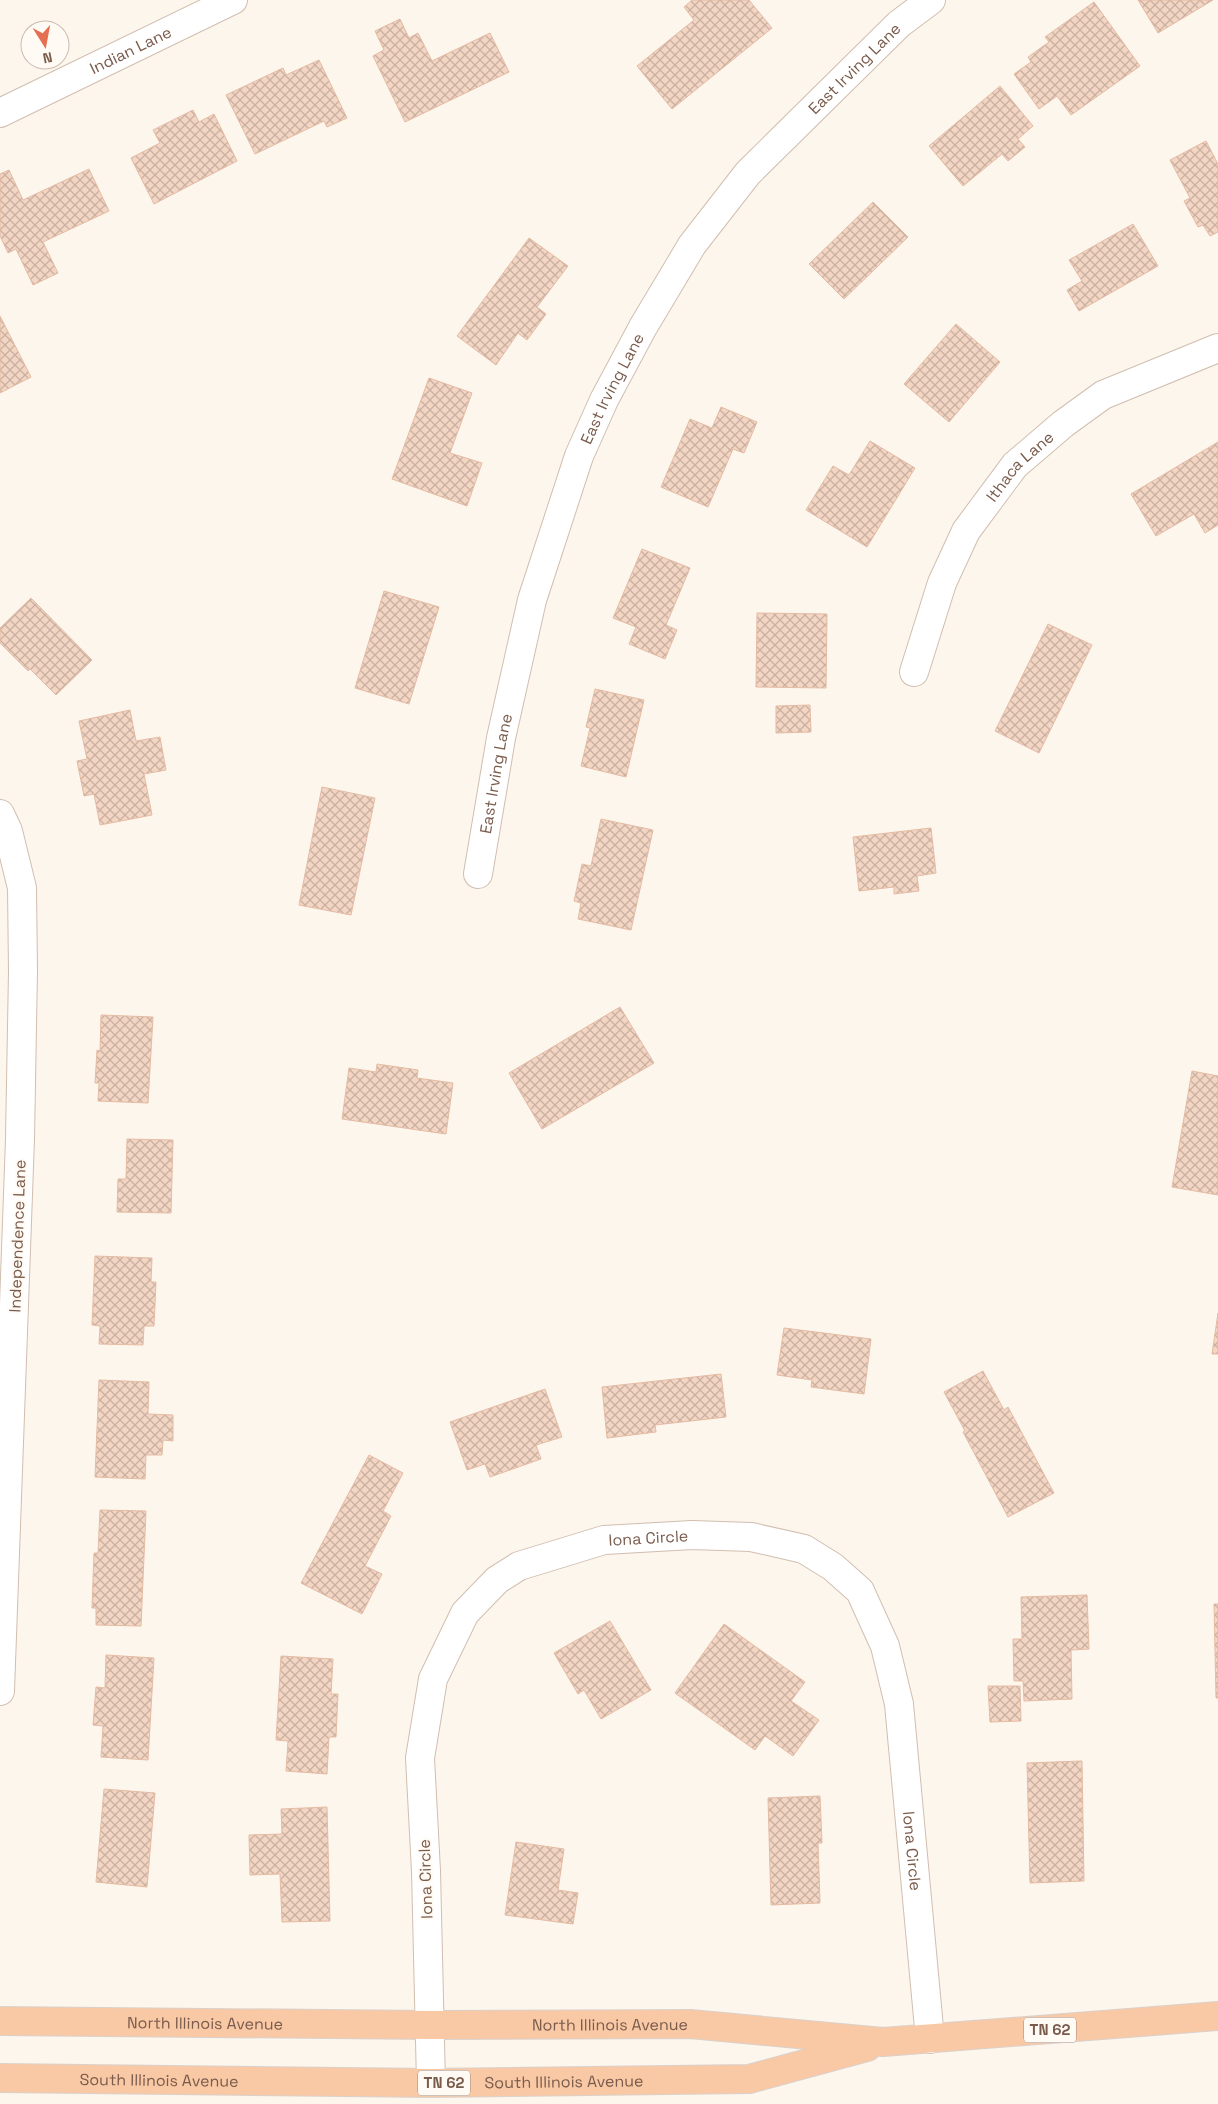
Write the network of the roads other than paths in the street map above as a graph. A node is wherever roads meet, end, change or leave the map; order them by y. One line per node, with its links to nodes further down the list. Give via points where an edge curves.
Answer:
1 (233, 0): 3 (street, Indian Lane)
2 (931, 0): 7 (street, East Irving Lane, via 899,24 748,173 692,245 643,326 604,400 579,456 532,600 501,738)
3 (0, 112)
4 (1218, 348): 5 (street, Ithaca Lane, via 1103,395 1063,424 1015,466 966,531 942,583)
5 (914, 672)
6 (0, 814): 8 (street, Independence Lane, via 8,831 22,888 23,970 20,1149)
7 (478, 874)
8 (5, 1448): 9 (street, Independence Lane)
9 (0, 1691)
10 (1218, 2016): 13 (highway, North Illinois Avenue / TN 62)
11 (0, 2021): 12 (highway, North Illinois Avenue / TN 62)
12 (429, 2025): 13 (street, Iona Circle, via 420,1758 433,1679 465,1613 496,1580 519,1566 604,1540 692,1535 751,1537 804,1549 833,1567 860,1591 885,1646 899,1704); 14 (highway, North Illinois Avenue / TN 62, via 690,2024); 16 (street, Iona Circle)
13 (930, 2039): 14 (highway, North Illinois Avenue / TN 62)
14 (883, 2042): 16 (highway, South Illinois Avenue / TN 62, via 749,2079)
15 (0, 2078): 16 (highway, South Illinois Avenue / TN 62)
16 (431, 2083)

